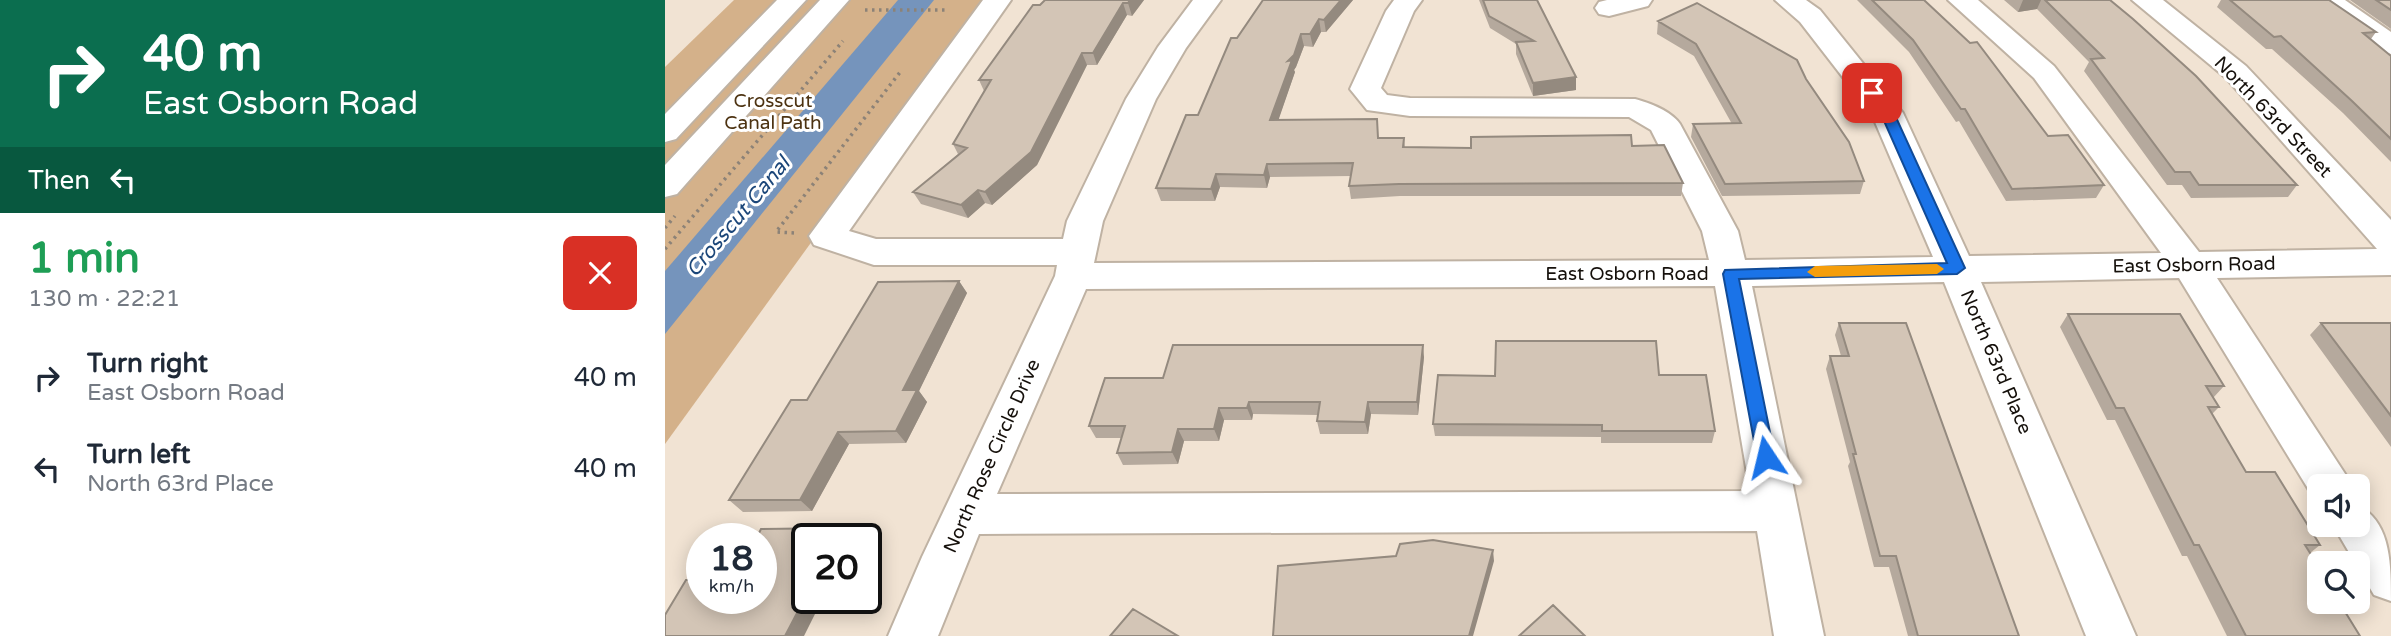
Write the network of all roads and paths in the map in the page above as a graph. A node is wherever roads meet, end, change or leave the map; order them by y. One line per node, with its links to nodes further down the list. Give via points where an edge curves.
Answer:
1 (792, 0): 15 (street)
2 (997, 0): 20 (street, East Osborn Road, via 827,236 874,252)
3 (1207, 0): 20 (street, North Rose Circle Drive, via 1141,99 1084,221)
4 (1408, 0): 23 (street, via 1365,89 1378,103 1635,108 1664,124 1720,231)
5 (1638, 0): 11 (street)
6 (1789, 0): 22 (street, North 63rd Place, via 1811,16 1887,113)
7 (1962, 0): 21 (street, via 2044,72)
8 (2146, 0): 17 (street, North 63rd Street, via 2235,72)
9 (2327, 0): 14 (street)
10 (849, 5): 12 (path, via 880,11); 16 (street)
11 (1609, 8)
12 (948, 10)
13 (839, 38): 18 (path, via 845,40)
14 (2391, 45)
15 (665, 132)
16 (665, 186)
17 (2391, 242)
18 (665, 249)
19 (2391, 262): 21 (street, East Osborn Road)
20 (1075, 264): 23 (street, East Osborn Road); 26 (street, North Rose Circle Drive)
21 (2189, 265): 22 (street, East Osborn Road); 24 (street)
22 (1957, 268): 23 (street, East Osborn Road); 31 (street, North 63rd Place)
23 (1730, 274): 25 (street)
24 (2324, 474)
25 (1775, 511): 26 (street); 30 (street)
26 (965, 514): 29 (street, North Rose Circle Drive)
27 (2364, 537): 28 (street)
28 (2391, 579)
29 (913, 636)
30 (1799, 636)
31 (2111, 636)

